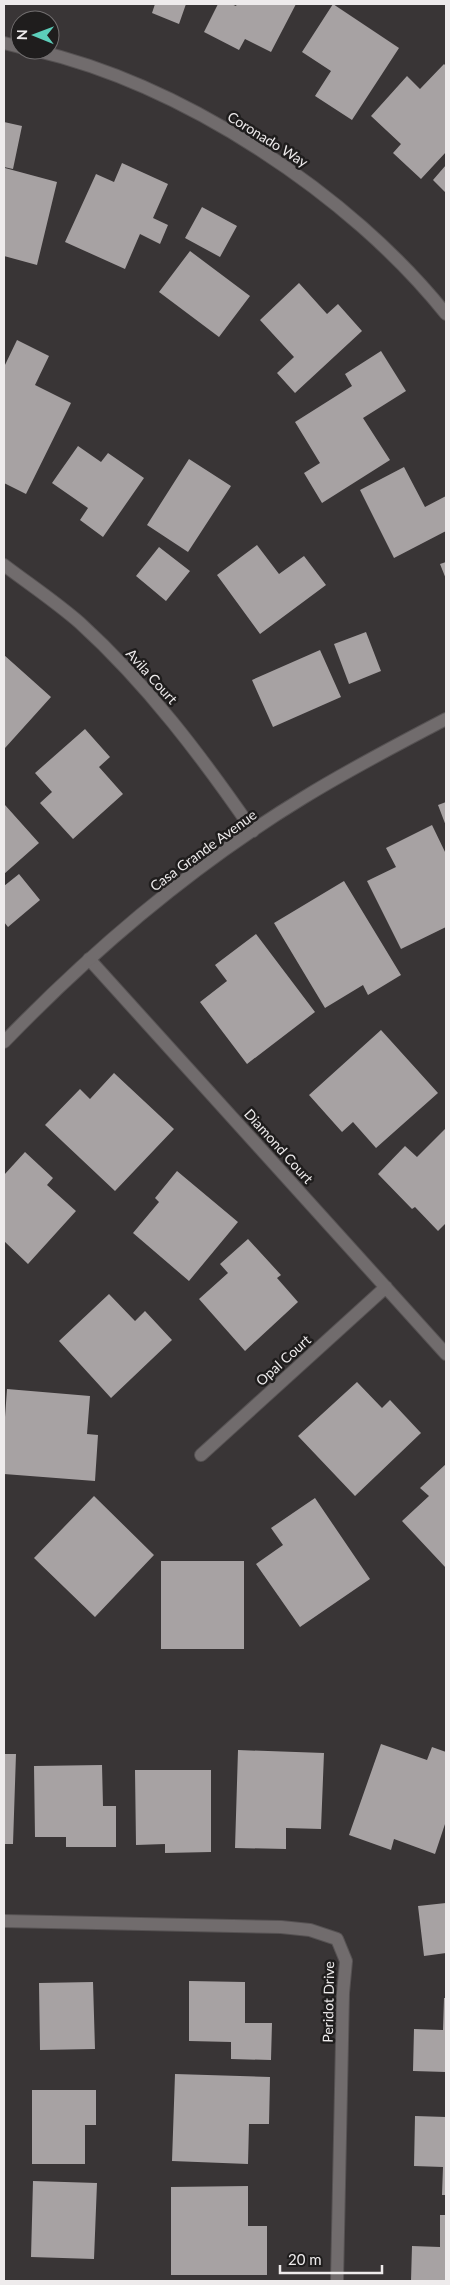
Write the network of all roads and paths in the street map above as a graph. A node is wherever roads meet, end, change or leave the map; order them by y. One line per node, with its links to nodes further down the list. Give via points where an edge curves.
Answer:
1 (60, 56): 2 (street, Coronado Way, via 142,87 222,127 296,174 378,240)
2 (446, 314)
3 (4, 565): 5 (street, Avila Court, via 79,622 141,685 211,770)
4 (446, 719): 5 (street, Casa Grande Avenue, via 339,777)
5 (253, 831): 6 (street, Casa Grande Avenue, via 195,872)
6 (89, 959): 7 (street, Casa Grande Avenue); 8 (street, Diamond Court)
7 (4, 1042)
8 (386, 1287): 9 (street, Diamond Court); 10 (street, Opal Court)
9 (446, 1354)
10 (201, 1455)
11 (4, 1922): 12 (street, Peridot Drive, via 281,1927 310,1930 336,1939 346,1961)
12 (337, 2281)

